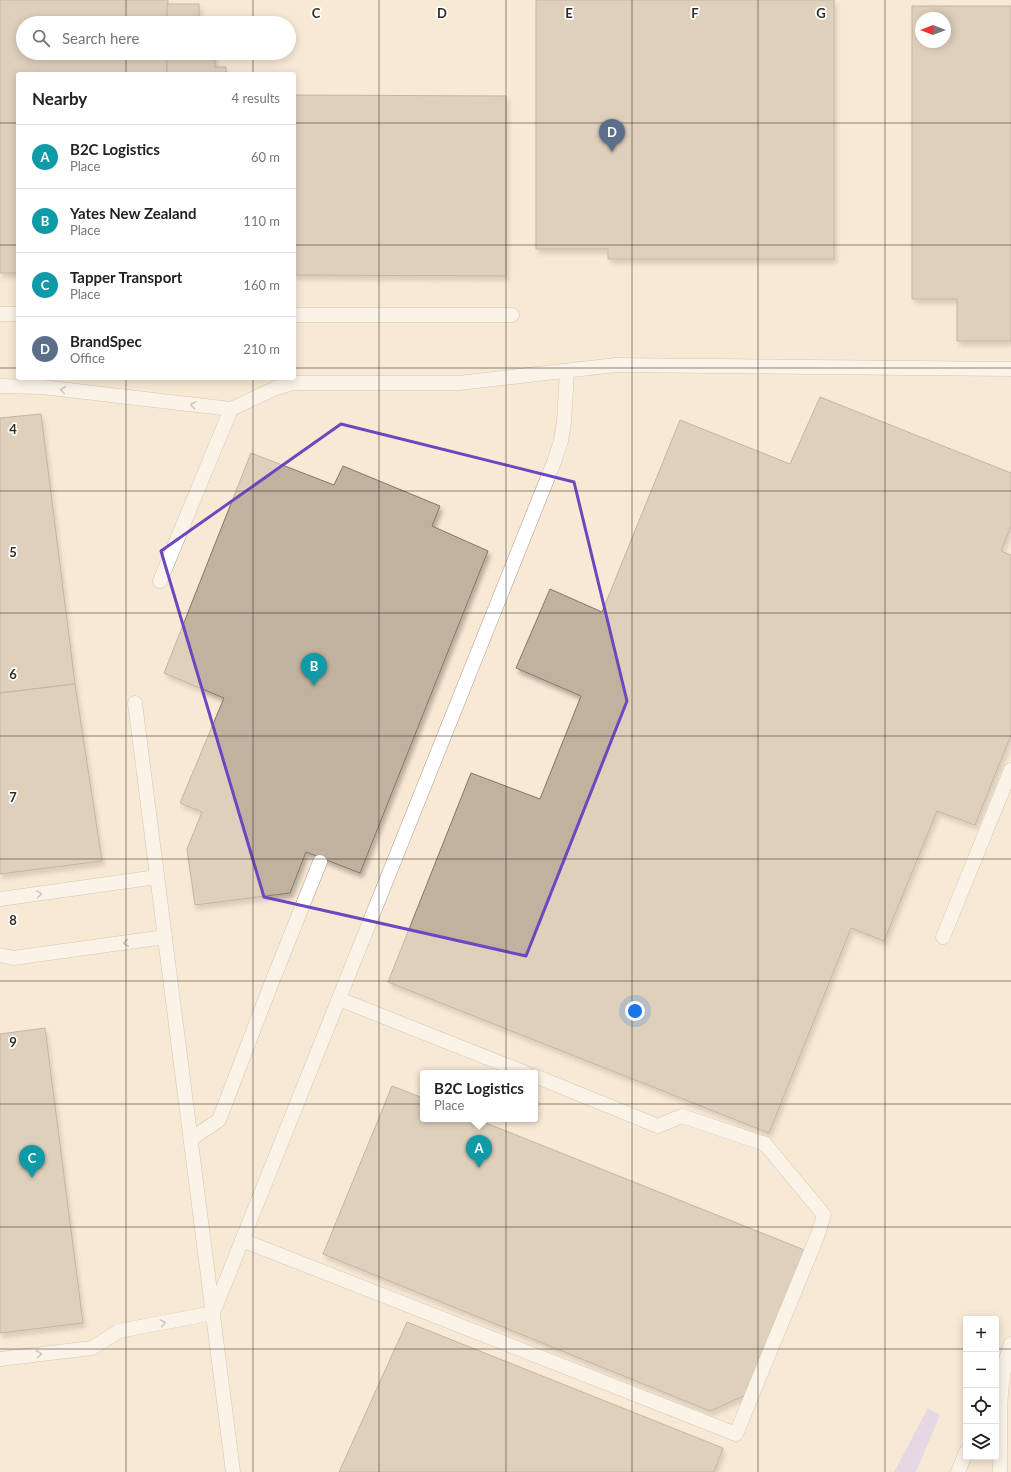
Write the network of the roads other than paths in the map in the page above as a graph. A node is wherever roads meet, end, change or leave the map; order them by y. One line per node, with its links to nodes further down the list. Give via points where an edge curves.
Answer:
1 (0, 314): 2 (lane)
2 (16, 314)
3 (296, 315): 4 (lane)
4 (512, 315)
5 (1011, 369): 6 (lane, via 616,366)
6 (567, 371): 8 (lane, via 459,383 293,383); 18 (lane, via 564,422 554,462)
7 (0, 386): 8 (lane, one-way to 7, via 42,387)
8 (231, 409): 9 (lane)
9 (160, 581)
10 (135, 703): 13 (lane)
11 (1011, 770): 16 (lane)
12 (320, 862): 21 (lane, via 219,1120)
13 (157, 877): 14 (lane, one-way to 13); 15 (lane)
14 (0, 899)
15 (165, 937): 17 (lane, one-way to 17, via 13,958); 21 (lane)
16 (943, 937)
17 (0, 955)
18 (339, 999): 19 (lane); 22 (lane)
19 (518, 1070)
20 (538, 1077): 22 (lane, via 658,1126 682,1116 765,1144 824,1215 736,1434)
21 (191, 1139): 23 (lane)
22 (242, 1240): 23 (lane)
23 (213, 1313): 25 (lane, one-way to 23, via 92,1348 119,1331); 28 (lane)
24 (1010, 1346): 26 (lane); 30 (lane, via 1001,1403)
25 (0, 1359)
26 (999, 1373)
27 (963, 1460): 29 (lane)
28 (233, 1472)
29 (958, 1472)
30 (1000, 1472)

